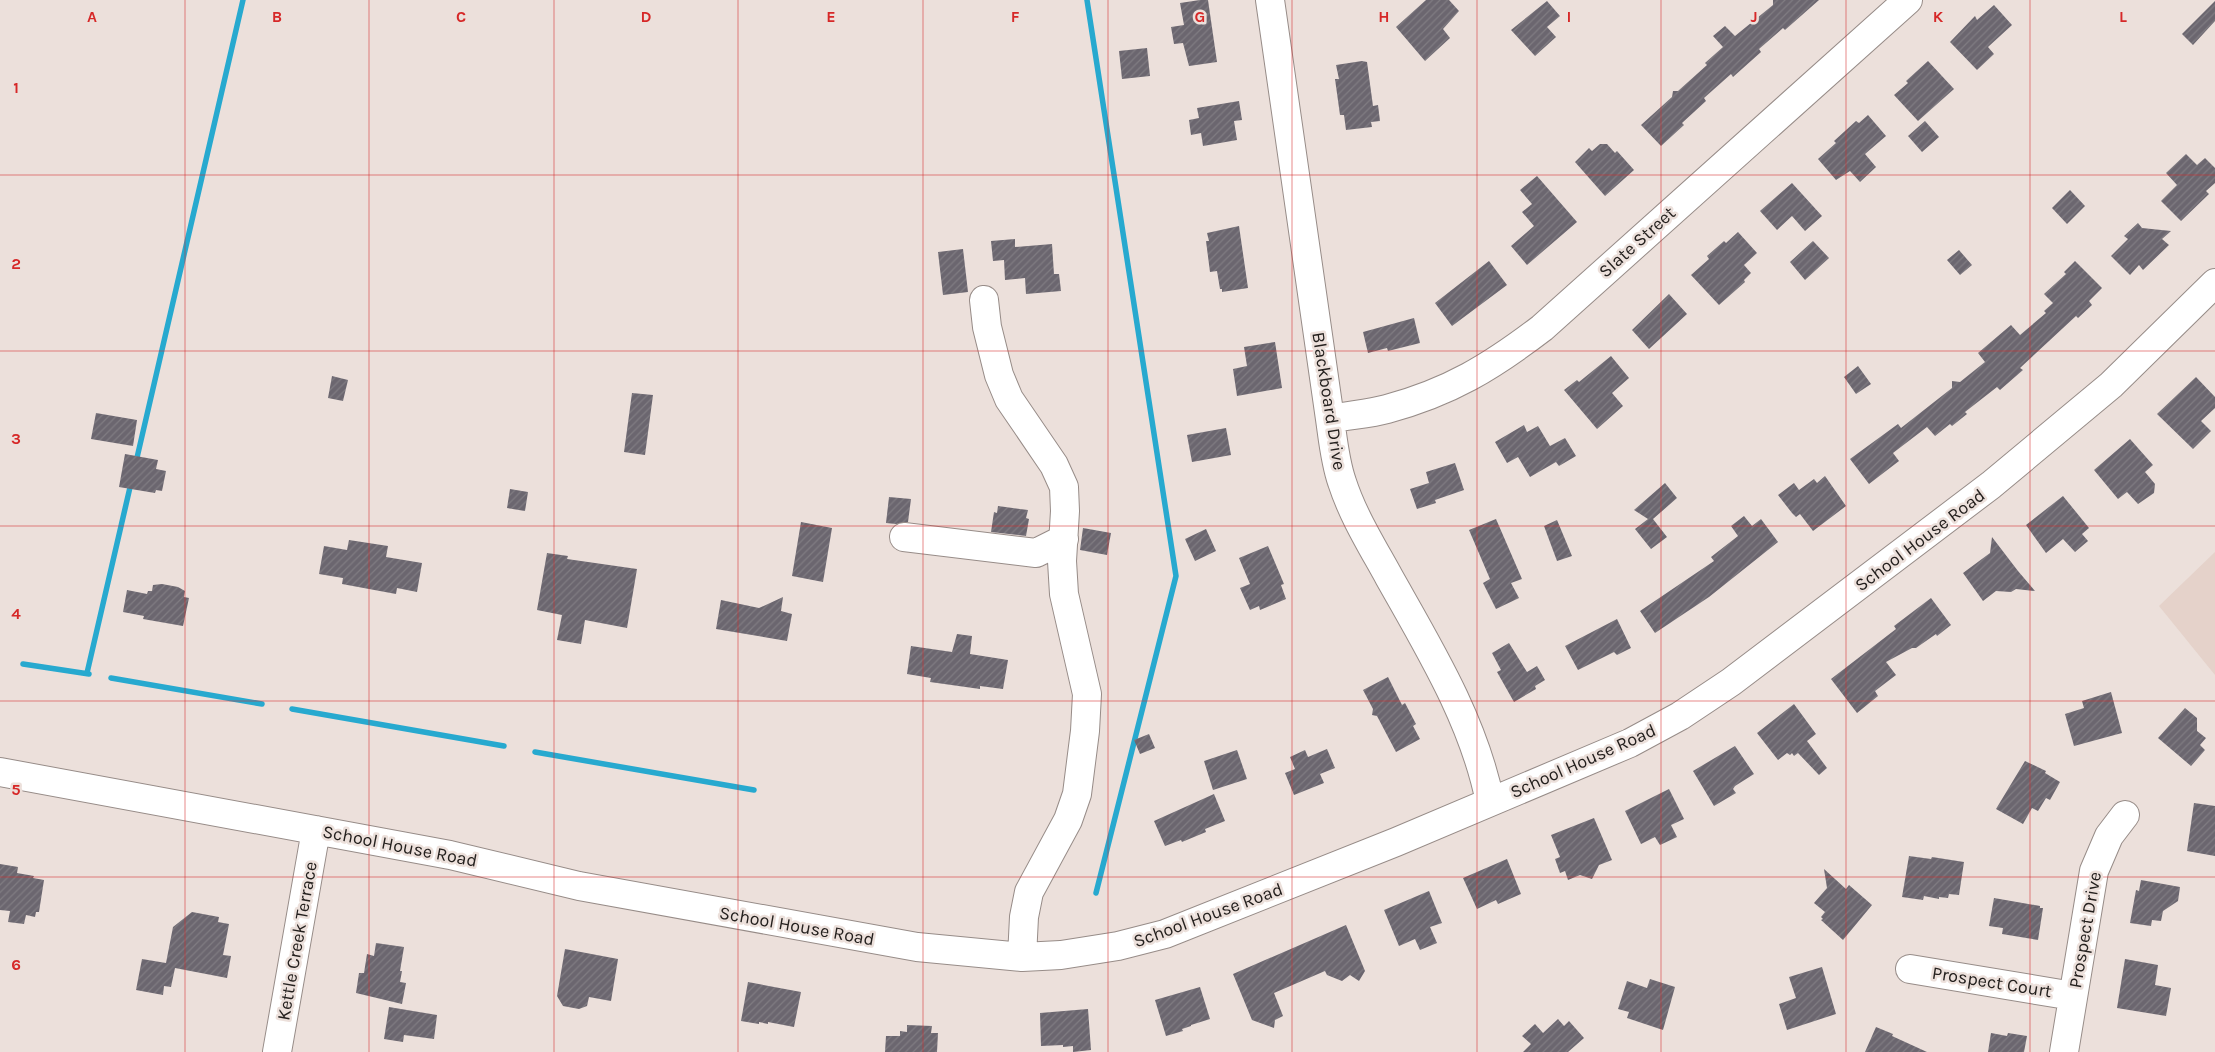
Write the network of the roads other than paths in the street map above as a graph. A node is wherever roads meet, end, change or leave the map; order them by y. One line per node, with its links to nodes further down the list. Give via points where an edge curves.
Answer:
1 (1270, 0): 5 (street, Blackboard Drive)
2 (1908, 0): 5 (street, Slate Street, via 1542,328 1507,355 1441,392 1386,409)
3 (2215, 283): 9 (street, School House Road, via 2111,385 2014,467 1731,682 1680,716 1630,743)
4 (984, 300): 7 (street, via 999,375 1009,399 1054,465 1064,487)
5 (1330, 418): 9 (street, Blackboard Drive, via 1336,458 1350,504 1459,707 1478,752)
6 (904, 536): 7 (street, via 1036,553)
7 (1064, 539): 12 (street, via 1064,594 1086,694 1085,731 1077,794 1068,820 1029,892)
8 (0, 772): 11 (street, School House Road)
9 (1490, 802): 12 (street, School House Road, via 1165,934 1082,953)
10 (2125, 815): 14 (street, Prospect Drive, via 2109,836 2094,871)
11 (316, 830): 12 (street, School House Road, via 450,855 579,886 853,936 916,947); 15 (street, Kettle Creek Terrace)
12 (1022, 957)
13 (1910, 969): 14 (street, Prospect Court)
14 (2073, 996): 16 (street, Prospect Drive)
15 (277, 1052)
16 (2064, 1052)

